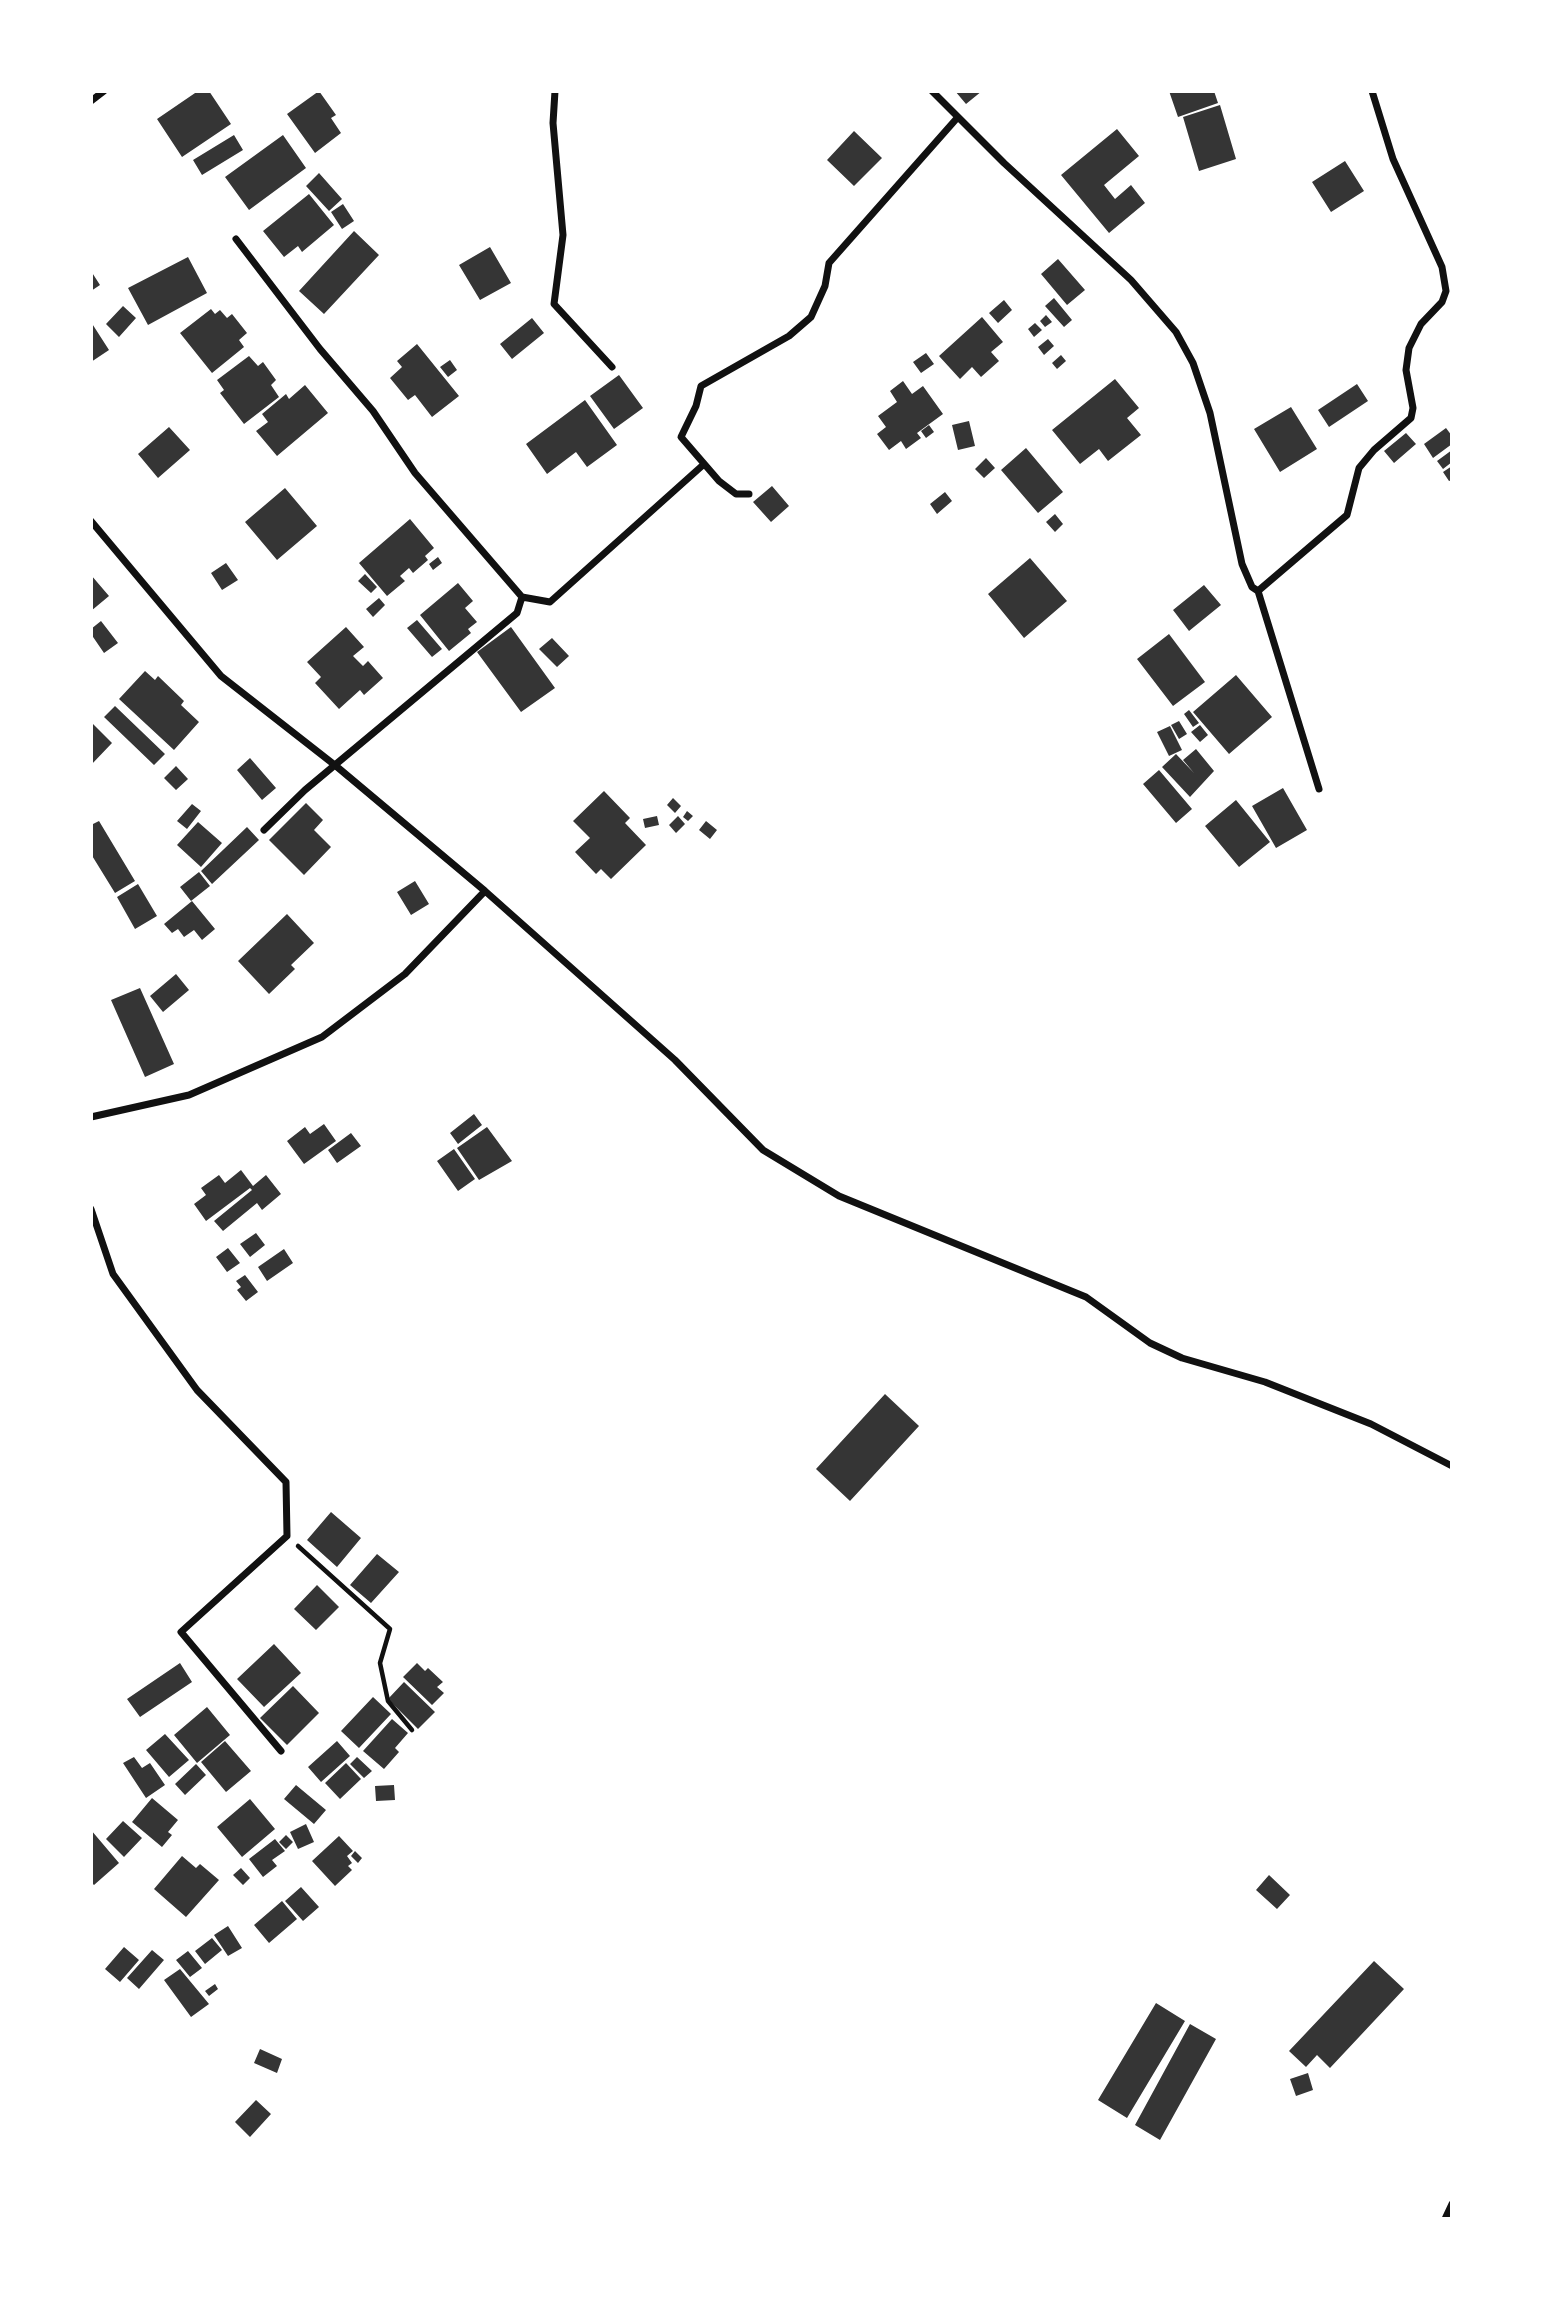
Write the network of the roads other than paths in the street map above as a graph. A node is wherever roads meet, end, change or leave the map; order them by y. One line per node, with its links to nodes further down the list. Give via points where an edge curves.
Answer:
1 (104, 91): 5 (street)
2 (555, 91): 8 (street, via 552,123 563,235 554,304)
3 (932, 91): 6 (street)
4 (1372, 91): 12 (street, via 1393,159 1442,267 1446,291 1409,348 1410,418 1359,468 1347,515)
5 (91, 101)
6 (958, 117): 9 (street, via 829,263 811,317 789,336 701,387 681,437); 12 (street, via 1131,280 1176,332 1194,363 1210,413 1242,564)
7 (236, 239): 13 (street, via 373,411 415,473)
8 (612, 367)
9 (703, 465): 10 (street, via 736,494); 13 (street, via 550,602)
10 (749, 494)
11 (91, 521): 14 (street, via 221,676)
12 (1258, 591): 15 (street)
13 (522, 597): 14 (street, via 517,613)
14 (337, 766): 16 (street); 17 (street)
15 (1319, 789)
16 (264, 830)
17 (485, 891): 18 (street, via 405,974 322,1037 189,1095); 20 (street, via 675,1060 763,1150 793,1170 839,1196 1086,1297 1150,1343 1182,1358 1265,1382 1371,1424)
18 (91, 1117)
19 (91, 1209): 21 (street, via 113,1274 197,1390 286,1482 287,1536 181,1632)
20 (1452, 1466)
21 (281, 1751)
22 (1452, 2204): 23 (street)
23 (1445, 2219)

